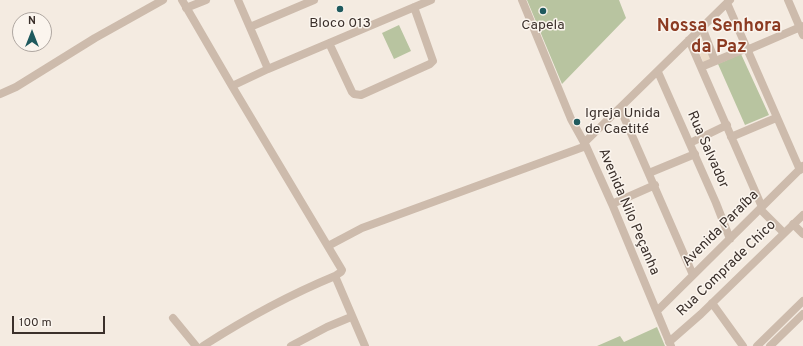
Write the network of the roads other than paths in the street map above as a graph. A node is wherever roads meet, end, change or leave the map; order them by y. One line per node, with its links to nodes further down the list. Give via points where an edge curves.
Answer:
1 (163, 0): 24 (street)
2 (182, 0): 11 (street)
3 (206, 0): 11 (street)
4 (238, 0): 12 (street)
5 (314, 0): 12 (street)
6 (431, 0): 10 (street)
7 (522, 0): 30 (street, Avenida Nilo Peçanha, via 571,119)
8 (788, 0): 14 (street)
9 (729, 1): 13 (street); 18 (street)
10 (414, 7): 17 (street); 17 (street, via 433,61 361,95 352,92)
11 (186, 8): 23 (street)
12 (250, 27): 21 (street)
13 (702, 27): 16 (street); 19 (street)
14 (801, 27): 15 (street); 18 (street)
15 (803, 35)
16 (689, 40): 20 (street); 22 (street)
17 (329, 43): 21 (street)
18 (747, 49): 19 (street); 26 (street)
19 (715, 61): 20 (street)
20 (701, 67): 27 (street)
21 (268, 69): 23 (street)
22 (658, 72): 25 (street); 29 (street, Rua Salvador)
23 (232, 86): 42 (street)
24 (0, 94)
25 (620, 108): 30 (street); 33 (street)
26 (776, 118): 28 (street); 32 (street)
27 (727, 125): 28 (street); 29 (street)
28 (732, 137): 36 (street)
29 (690, 143): 31 (street, Rua Salvador)
30 (585, 145): 35 (street, Avenida Nilo Peçanha); 42 (street, via 362,228)
31 (695, 154): 33 (street); 41 (street, Rua Salvador)
32 (801, 168): 36 (street, Avenida Paraíba)
33 (649, 173): 34 (street)
34 (655, 185): 35 (street); 43 (street)
35 (612, 204): 48 (street, Avenida Nilo Peçanha)
36 (761, 208): 39 (street); 41 (street, Avenida Paraíba)
37 (803, 215): 38 (street, Rua Comprade Chico)
38 (793, 224): 39 (street, Rua Comprade Chico); 40 (street)
39 (784, 233): 46 (street, Rua Comprade Chico)
40 (803, 234)
41 (730, 239): 43 (street, Avenida Paraíba)
42 (328, 246): 44 (street, via 341,269)
43 (693, 275): 48 (street, Avenida Paraíba)
44 (335, 276): 49 (street); 54 (street, via 290,296)
45 (803, 301): 47 (street)
46 (712, 302): 52 (street, Rua Comprade Chico); 57 (street)
47 (796, 309): 51 (street); 58 (street)
48 (657, 310): 52 (street, Avenida Nilo Peçanha)
49 (351, 316): 55 (street); 56 (street)
50 (173, 318): 53 (street)
51 (802, 318): 59 (street)
52 (670, 344)
53 (196, 346)
54 (203, 346)
55 (291, 346)
56 (365, 346)
57 (744, 346)
58 (757, 346)
59 (770, 346)

